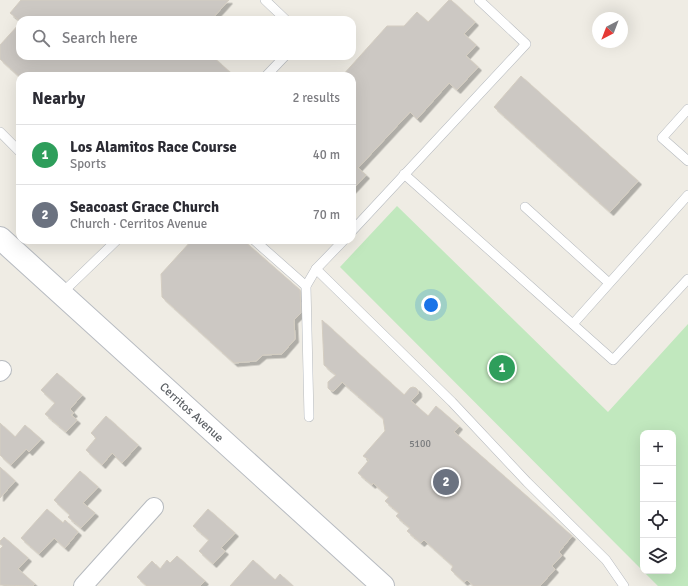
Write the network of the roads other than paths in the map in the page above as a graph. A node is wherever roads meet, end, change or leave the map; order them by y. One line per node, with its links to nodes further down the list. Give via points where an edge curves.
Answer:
1 (265, 0): 3 (lane)
2 (479, 0): 10 (lane, via 526,44)
3 (282, 16)
4 (281, 60): 5 (lane)
5 (270, 72)
6 (688, 109): 9 (lane, via 662,138)
7 (0, 132): 8 (lane)
8 (16, 148)
9 (688, 161)
10 (404, 174): 13 (lane); 23 (lane)
11 (688, 195): 20 (lane)
12 (525, 207): 20 (lane)
13 (356, 227)
14 (0, 238): 22 (main road, Cerritos Avenue)
15 (110, 244): 22 (lane)
16 (259, 244): 21 (lane)
17 (340, 244): 18 (lane)
18 (316, 270): 21 (lane); 28 (lane, via 452,402 527,482 606,560)
19 (688, 279): 23 (lane, via 613,360)
20 (609, 283): 23 (lane)
21 (306, 286): 24 (lane)
22 (61, 294): 27 (main road, Cerritos Avenue)
23 (573, 324)
24 (309, 417)
25 (154, 507): 26 (street)
26 (83, 586)
27 (382, 586)
28 (624, 586)

